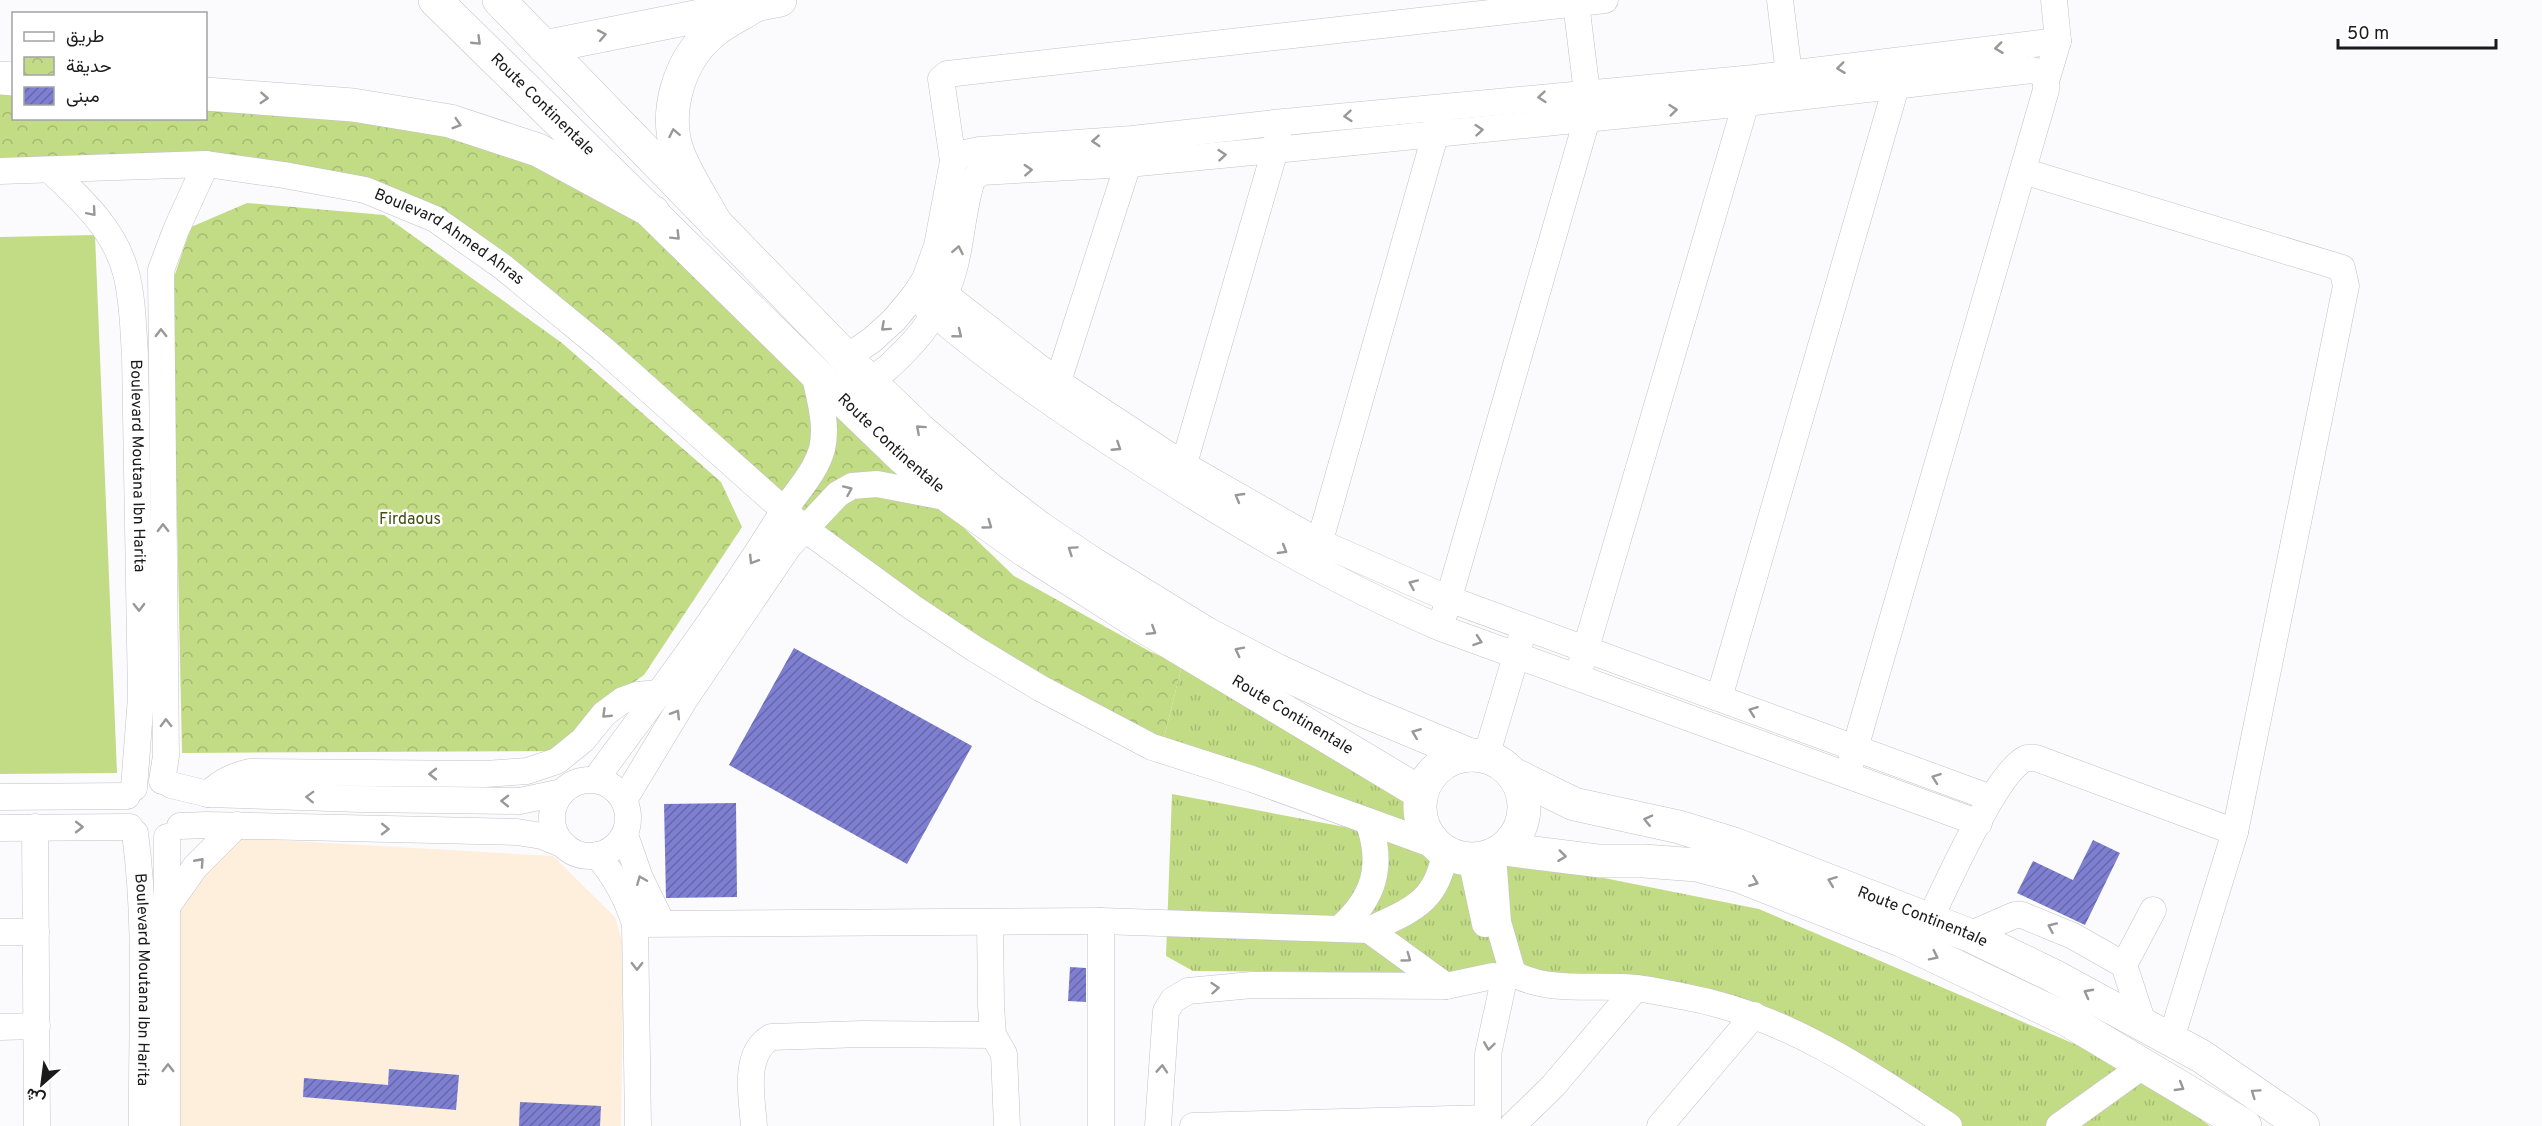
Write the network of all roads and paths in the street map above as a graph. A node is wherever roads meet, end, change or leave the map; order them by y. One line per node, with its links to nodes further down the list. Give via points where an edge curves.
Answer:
1 (435, 0): 31 (main road, Route Continentale, one-way to 31)
2 (499, 0): 9 (main road, Route Continentale)
3 (1605, 0): 7 (street)
4 (1780, 0): 11 (street)
5 (2054, 0): 8 (street)
6 (768, 3): 9 (main road, one-way to 6); 32 (main road, one-way to 6, via 678,150 672,124 675,99 683,72 713,32)
7 (1576, 3): 15 (street); 24 (street, via 947,74 941,79)
8 (2058, 41): 10 (street, one-way to 10); 13 (street)
9 (544, 47): 32 (main road, Route Continentale)
10 (1899, 60): 11 (street, one-way to 11); 14 (street)
11 (1789, 74): 12 (street)
12 (1754, 78): 15 (street); 17 (street)
13 (2046, 81): 14 (street, via 2041,73 2032,70); 29 (street)
14 (1896, 87): 17 (street); 51 (street)
15 (1587, 93): 18 (street, one-way to 18); 19 (street)
16 (207, 94): 31 (main road, one-way to 31, via 353,105 450,121 538,150)
17 (1746, 103): 19 (street, one-way to 17); 47 (street)
18 (1442, 107): 20 (street, one-way to 20); 21 (street)
19 (1587, 119): 21 (street, one-way to 19); 44 (street)
20 (1280, 122): 22 (street); 23 (street)
21 (1437, 134): 23 (street); 42 (street)
22 (1132, 139): 24 (street, one-way to 24, via 979,150); 26 (street)
23 (1275, 150): 26 (street, one-way to 23); 38 (street)
24 (953, 161): 30 (street); 33 (street, via 937,246)
25 (206, 164): 28 (street, Boulevard Ahmed Ahras); 40 (street, Boulevard Ahmed Ahras, via 365,190 435,219 503,267 603,349); 57 (street, Boulevard Moutana Ibn Harita, one-way to 25, via 161,270)
26 (1128, 164): 30 (street, one-way to 26, via 981,172); 37 (street)
27 (0, 171): 28 (street, Boulevard Ahmed Ahras)
28 (51, 171): 58 (street, Boulevard Moutana Ibn Harita, one-way to 58, via 104,226 126,273 131,306 141,697)
29 (2023, 171): 52 (street); 72 (street, via 2342,268 2346,286)
30 (972, 180): 34 (street, one-way to 30, via 955,267)
31 (653, 212): 36 (main road, Route Continentale, one-way to 36)
32 (716, 224): 35 (main road, Route Continentale)
33 (919, 288): 34 (street); 35 (street, one-way to 35, via 879,333)
34 (939, 305): 35 (street, via 916,339 878,376); 37 (street)
35 (857, 369): 53 (main road, Route Continentale, one-way to 35, via 1362,710 1266,665 1103,570 990,490)
36 (814, 372): 39 (main road, Route Continentale); 40 (street, via 823,417 822,449 812,472)
37 (1054, 393): 38 (street)
38 (1180, 476): 42 (street, one-way to 38); 43 (street, one-way to 43)
39 (951, 498): 41 (street, one-way to 39, via 838,494 852,486 889,485); 60 (main road, Route Continentale, one-way to 60, via 1157,635)
40 (784, 511): 41 (street, Boulevard Ahmed Ahras); 50 (street, one-way to 50, via 729,597)
41 (805, 529): 64 (street, one-way to 41, via 685,699 789,546); 65 (street, Boulevard Ahmed Ahras, via 975,649 1123,733)
42 (1319, 542): 43 (street); 44 (street, one-way to 42)
43 (1312, 567): 46 (street)
44 (1449, 599): 45 (street); 46 (street)
45 (1525, 627): 47 (street); 48 (street)
46 (1441, 628): 48 (street, one-way to 48)
47 (1586, 649): 49 (street); 51 (street)
48 (1516, 655): 49 (street); 53 (street)
49 (1578, 677): 55 (street)
50 (659, 693): 56 (street); 61 (street, one-way to 61, via 623,700 557,761 527,771 250,772 234,775)
51 (1719, 698): 52 (street, one-way to 51)
52 (1855, 748): 55 (street); 63 (street, one-way to 52)
53 (1478, 756): 54 (main road, via 1501,764); 60 (main road, via 1454,758 1439,766)
54 (1513, 774): 75 (main road, via 1524,805 1515,837); 79 (main road, Route Continentale, one-way to 54, via 1734,844 1679,827 1574,804)
55 (1847, 775): 66 (street)
56 (595, 780): 59 (street, via 572,784); 64 (street)
57 (166, 783): 58 (street, via 142,782); 61 (street); 71 (street, via 183,801 183,818)
58 (130, 792): 62 (street); 70 (street, via 125,817)
59 (562, 792): 61 (street, one-way to 61, via 520,801); 74 (street, via 552,813 556,836)
60 (1421, 793): 75 (main road, via 1422,822 1428,835)
61 (208, 794)
62 (0, 797)
63 (1991, 798): 66 (street); 72 (street, via 2025,759 2036,758)
64 (624, 800): 73 (street, via 628,811)
65 (1368, 821): 75 (street, Boulevard Ahmed Ahras); 84 (street, via 1376,855 1371,888 1363,904)
66 (1979, 823): 79 (street)
67 (237, 825): 71 (street); 74 (street, one-way to 74, via 517,832); 77 (street, one-way to 67, via 195,867)
68 (35, 827): 69 (street); 70 (street, one-way to 70); 87 (street)
69 (0, 828)
70 (132, 830): 71 (street, via 150,839); 102 (street, Boulevard Moutana Ibn Harita, via 139,864)
71 (173, 832): 77 (street, Boulevard Moutana Ibn Harita)
72 (2235, 832): 98 (street)
73 (625, 835): 76 (street, via 608,852); 82 (street, one-way to 73)
74 (564, 845): 76 (street, via 585,856)
75 (1470, 852): 85 (street, via 1442,872 1427,897); 90 (street, via 1485,924); 99 (main road, Route Continentale, one-way to 99, via 1697,865 1739,876 1903,940 2066,1019)
76 (597, 855): 83 (street, via 627,899)
77 (169, 904): 103 (street, Boulevard Moutana Ibn Harita, one-way to 77)
78 (2153, 910): 89 (street)
79 (1930, 919): 88 (main road, Route Continentale)
80 (1101, 921): 81 (street); 84 (street); 107 (street)
81 (990, 922): 82 (street); 97 (street)
82 (662, 923): 83 (street)
83 (635, 924): 104 (street, one-way to 104)
84 (1339, 929): 85 (street)
85 (1369, 930): 91 (street, one-way to 91)
86 (0, 932): 87 (street)
87 (36, 932): 95 (street)
88 (1969, 935): 89 (street, one-way to 88, via 2073,936 2022,915); 94 (main road, Route Continentale, one-way to 88)
89 (2124, 965): 94 (street)
90 (1504, 975): 91 (street); 92 (street, via 1552,986); 100 (street, one-way to 100, via 1488,1054)
91 (1446, 986): 108 (street, one-way to 91, via 1166,1011 1179,995 1252,985)
92 (1636, 988): 93 (street, via 1722,1004); 110 (street, via 1553,1086)
93 (1754, 1016): 111 (street); 112 (street, via 1836,1053)
94 (2143, 1023): 98 (main road, Route Continentale)
95 (37, 1026): 96 (street); 101 (street)
96 (0, 1027)
97 (993, 1035): 105 (street, via 771,1037 754,1059); 106 (street, via 1004,1054)
98 (2171, 1039): 115 (main road, Route Continentale, one-way to 98)
99 (2144, 1065): 113 (street); 114 (main road, Route Continentale, one-way to 114)
100 (1488, 1122): 109 (street)
101 (38, 1126)
102 (142, 1126)
103 (168, 1126)
104 (638, 1126)
105 (754, 1126)
106 (1007, 1126)
107 (1101, 1126)
108 (1158, 1126)
109 (1193, 1126)
110 (1512, 1126)
111 (1660, 1126)
112 (1949, 1126)
113 (2059, 1126)
114 (2246, 1126)
115 (2303, 1126)

